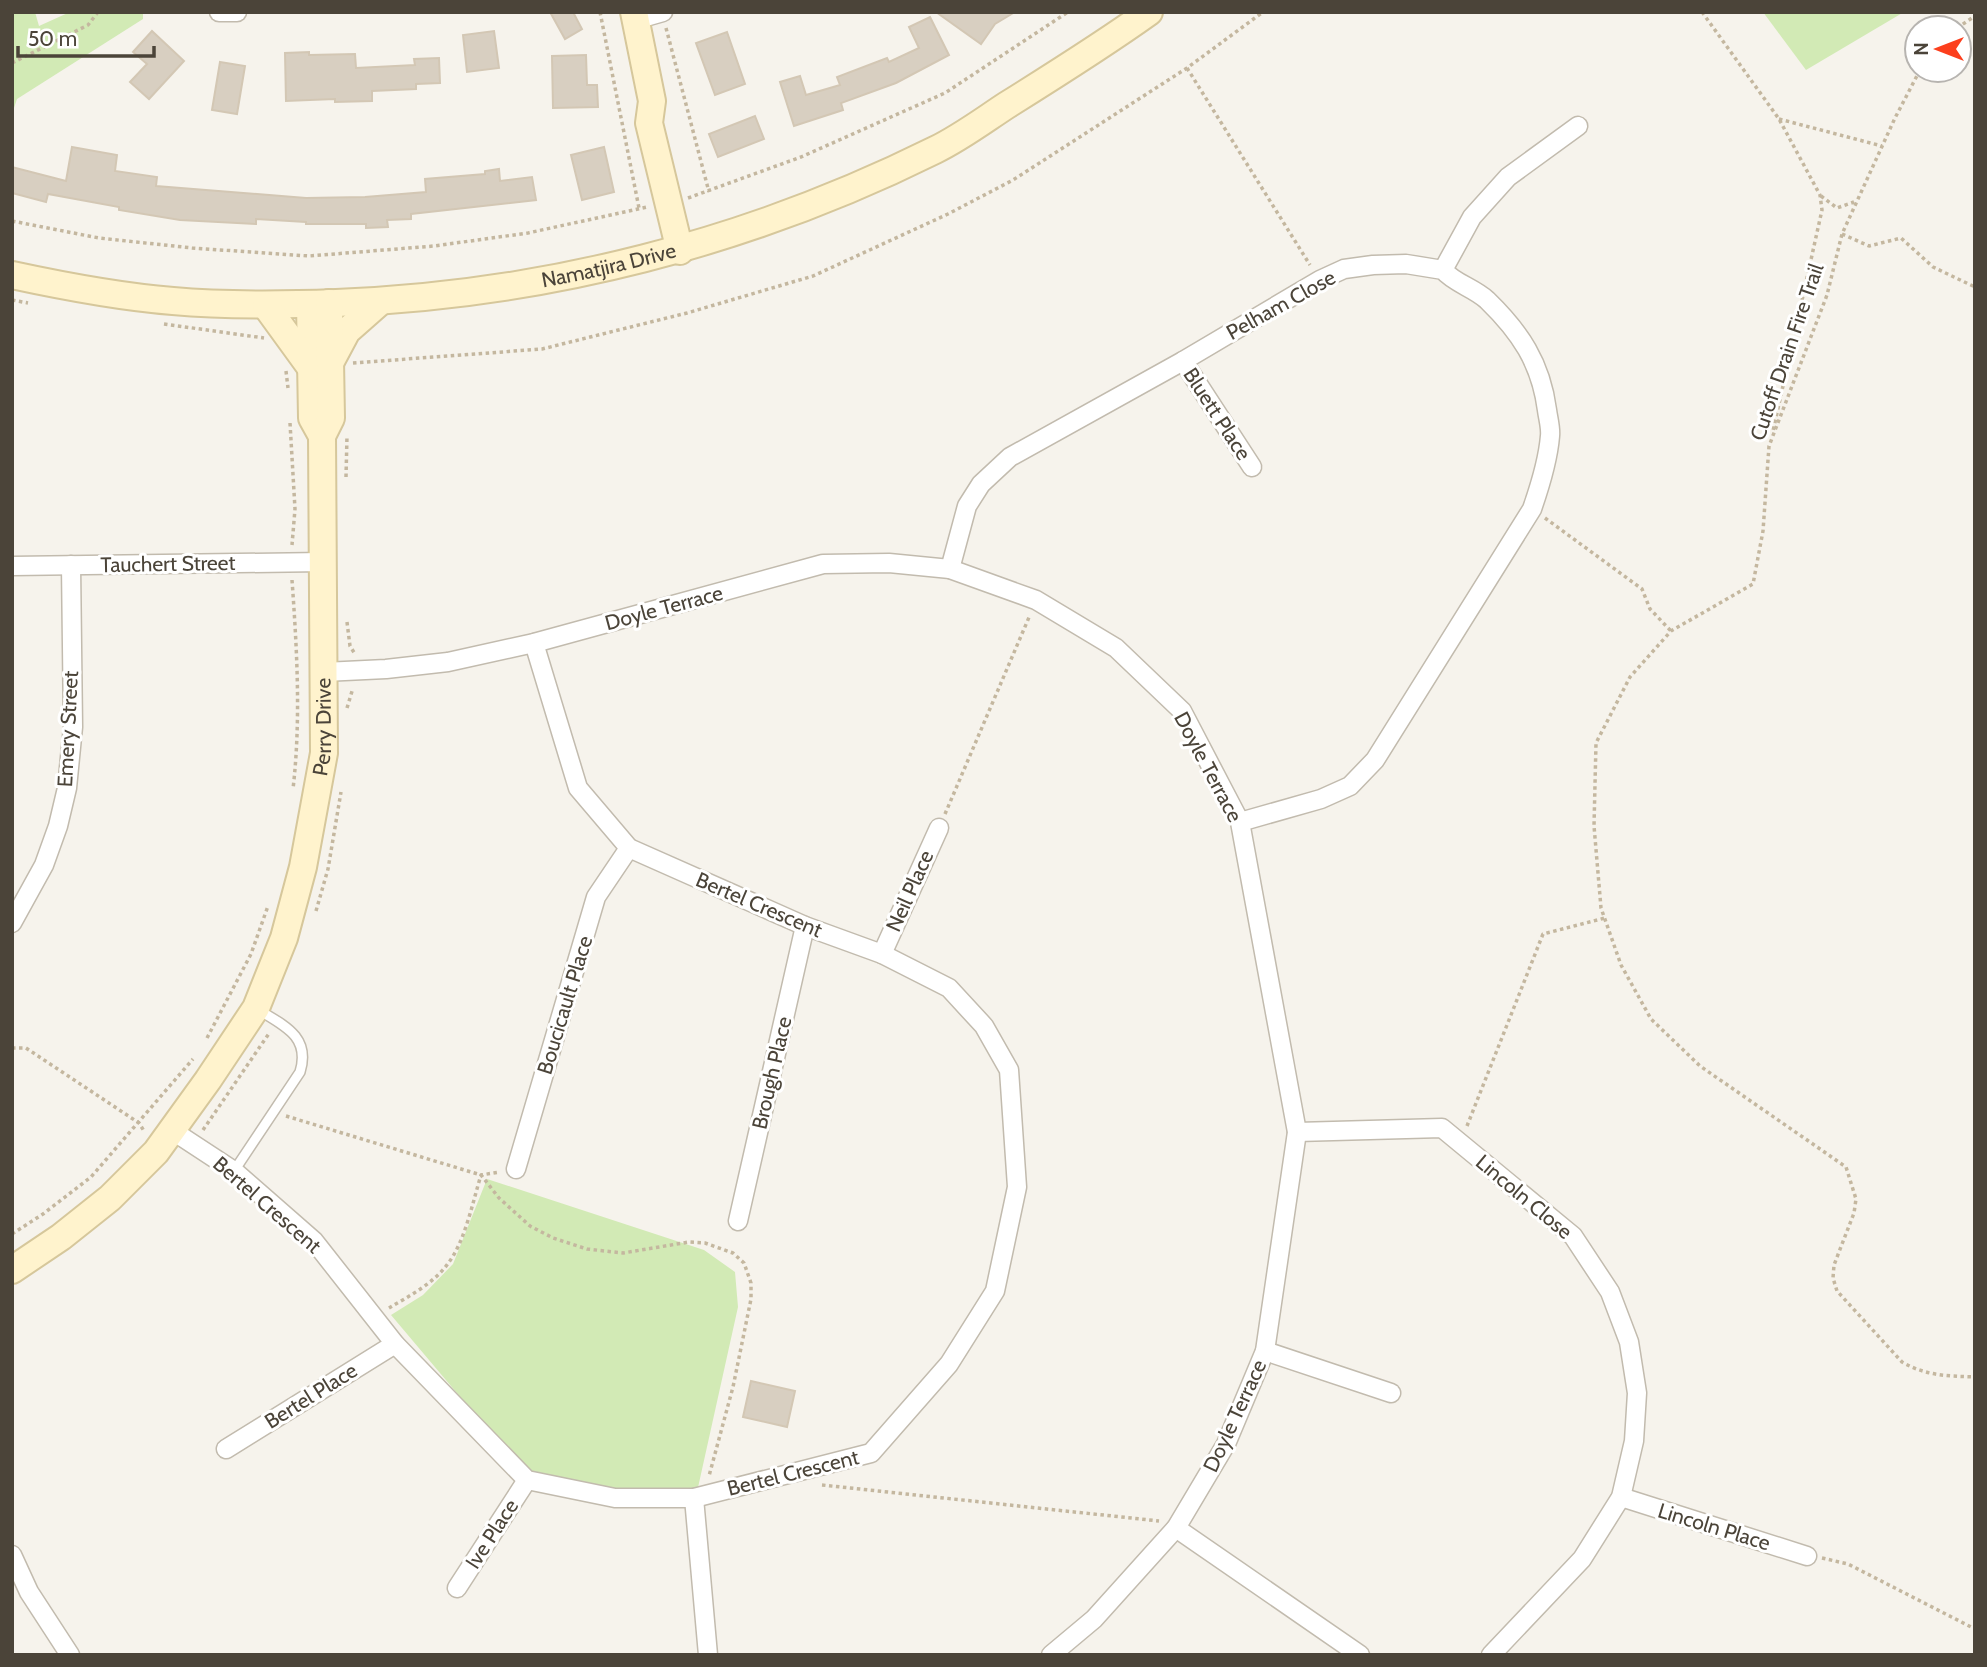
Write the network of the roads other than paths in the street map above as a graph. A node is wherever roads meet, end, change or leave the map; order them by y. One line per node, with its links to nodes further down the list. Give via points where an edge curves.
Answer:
1 (219, 12): 2 (street)
2 (237, 12)
3 (1149, 12): 7 (street, Namatjira Drive, via 938,149 815,204)
4 (663, 13): 5 (street)
5 (635, 16): 7 (street, via 652,101 665,119)
6 (1578, 126): 8 (street, via 1508,177 1472,217)
7 (688, 248): 10 (street, Namatjira Drive, via 591,273)
8 (1443, 270): 14 (street, Pelham Close, via 1406,264 1344,270); 22 (street, Pelham Close, via 1476,290 1504,316 1528,348 1544,387 1551,435 1532,509 1376,760 1350,786)
9 (12, 275): 12 (street, Namatjira Drive, via 171,301)
10 (381, 301): 11 (street, Namatjira Drive); 13 (street)
11 (319, 304): 12 (street, Namatjira Drive); 13 (street, Perry Drive)
12 (267, 306): 13 (street)
13 (319, 359): 16 (street, Perry Drive, via 331,418 322,436)
14 (1183, 361): 15 (street, Bluett Place); 19 (street, Pelham Close, via 1010,457 981,484 967,506)
15 (1252, 467)
16 (323, 562): 17 (street, Tauchert Street); 21 (street, Perry Drive)
17 (71, 565): 18 (street, Tauchert Street); 25 (street, Emery Street, via 73,727 67,788 44,865)
18 (12, 566)
19 (950, 569): 20 (street, Doyle Terrace, via 889,563 823,565); 22 (street, Doyle Terrace, via 1036,600 1116,648 1182,711)
20 (534, 643): 21 (street, Doyle Terrace, via 448,662); 24 (street, Bertel Crescent, via 578,788)
21 (324, 672): 28 (street, Perry Drive, via 324,753 303,867)
22 (1240, 822): 30 (street, Doyle Terrace)
23 (939, 828): 27 (street, Neil Place)
24 (629, 848): 26 (street, Bertel Crescent); 31 (street, Boucicault Place, via 596,897)
25 (12, 923)
26 (805, 926): 27 (street, Bertel Crescent); 33 (street, Brough Place)
27 (882, 954): 41 (street, Bertel Crescent, via 949,988 984,1026 1009,1070 1017,1187 995,1291 949,1364 871,1453)
28 (266, 1014): 29 (street, Perry Drive); 32 (lane, via 296,1036 304,1059)
29 (173, 1131): 32 (street, Bertel Crescent); 34 (street, Perry Drive, via 110,1198)
30 (1297, 1132): 36 (street, Doyle Terrace); 40 (street, Lincoln Close, via 1442,1128 1573,1236 1610,1292 1629,1342 1637,1393 1634,1441)
31 (516, 1169)
32 (234, 1171): 35 (street, Bertel Crescent, via 314,1241)
33 (738, 1221)
34 (12, 1270)
35 (395, 1344): 38 (street, Bertel Place); 39 (street, Bertel Crescent)
36 (1265, 1351): 37 (street); 42 (street, Doyle Terrace, via 1226,1444)
37 (1391, 1394)
38 (226, 1449)
39 (527, 1480): 41 (street, Bertel Crescent, via 615,1498); 45 (street, Ive Place)
40 (1621, 1497): 44 (street, Lincoln Place); 50 (street, Lincoln Close, via 1582,1559)
41 (694, 1498): 47 (street)
42 (1176, 1528): 48 (street, Doyle Terrace, via 1094,1619); 49 (street)
43 (12, 1555): 46 (street, via 29,1592)
44 (1807, 1556)
45 (457, 1588)
46 (70, 1655)
47 (708, 1655)
48 (1051, 1655)
49 (1360, 1655)
50 (1491, 1655)

